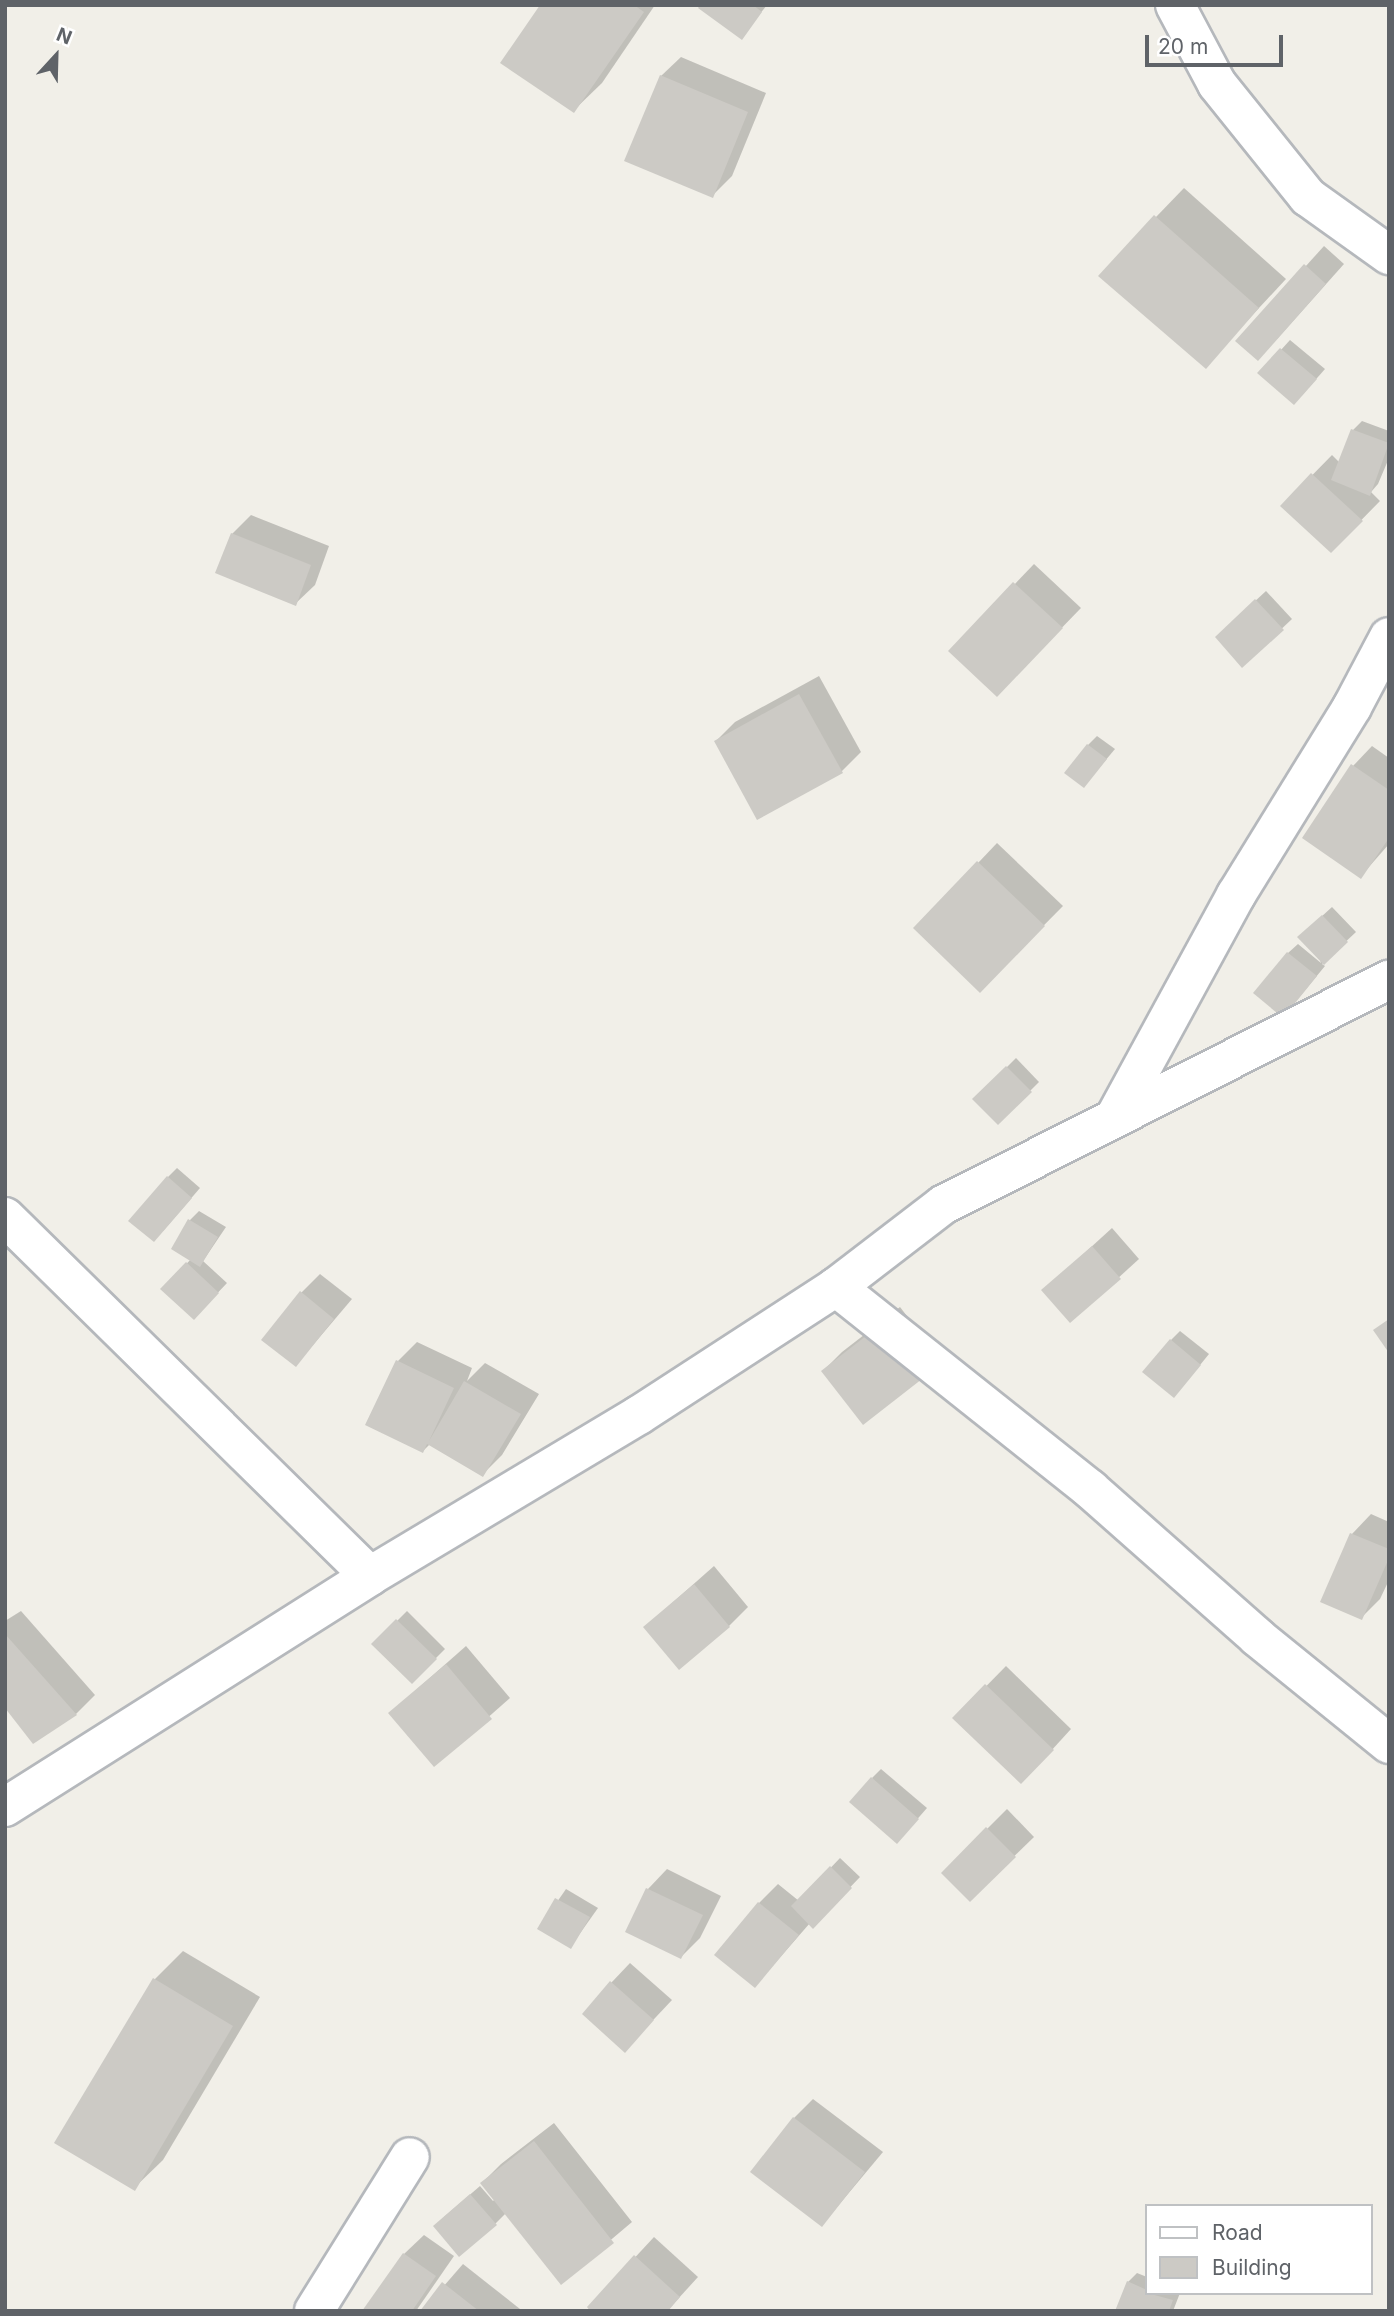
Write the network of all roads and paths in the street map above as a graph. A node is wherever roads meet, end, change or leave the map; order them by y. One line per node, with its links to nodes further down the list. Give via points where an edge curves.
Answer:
1 (1175, 5): 2 (street, via 1217,84 1308,197)
2 (1389, 255)
3 (1389, 636): 5 (street, via 1352,707 1236,895)
4 (1389, 980): 5 (street)
5 (1115, 1117): 7 (street, via 943,1205)
6 (5, 1217): 8 (street)
7 (836, 1287): 8 (street, via 639,1415); 9 (street, via 1090,1489 1257,1637)
8 (370, 1576): 10 (street)
9 (1389, 1744)
10 (5, 1807)
11 (410, 2157): 12 (street)
12 (314, 2311)

